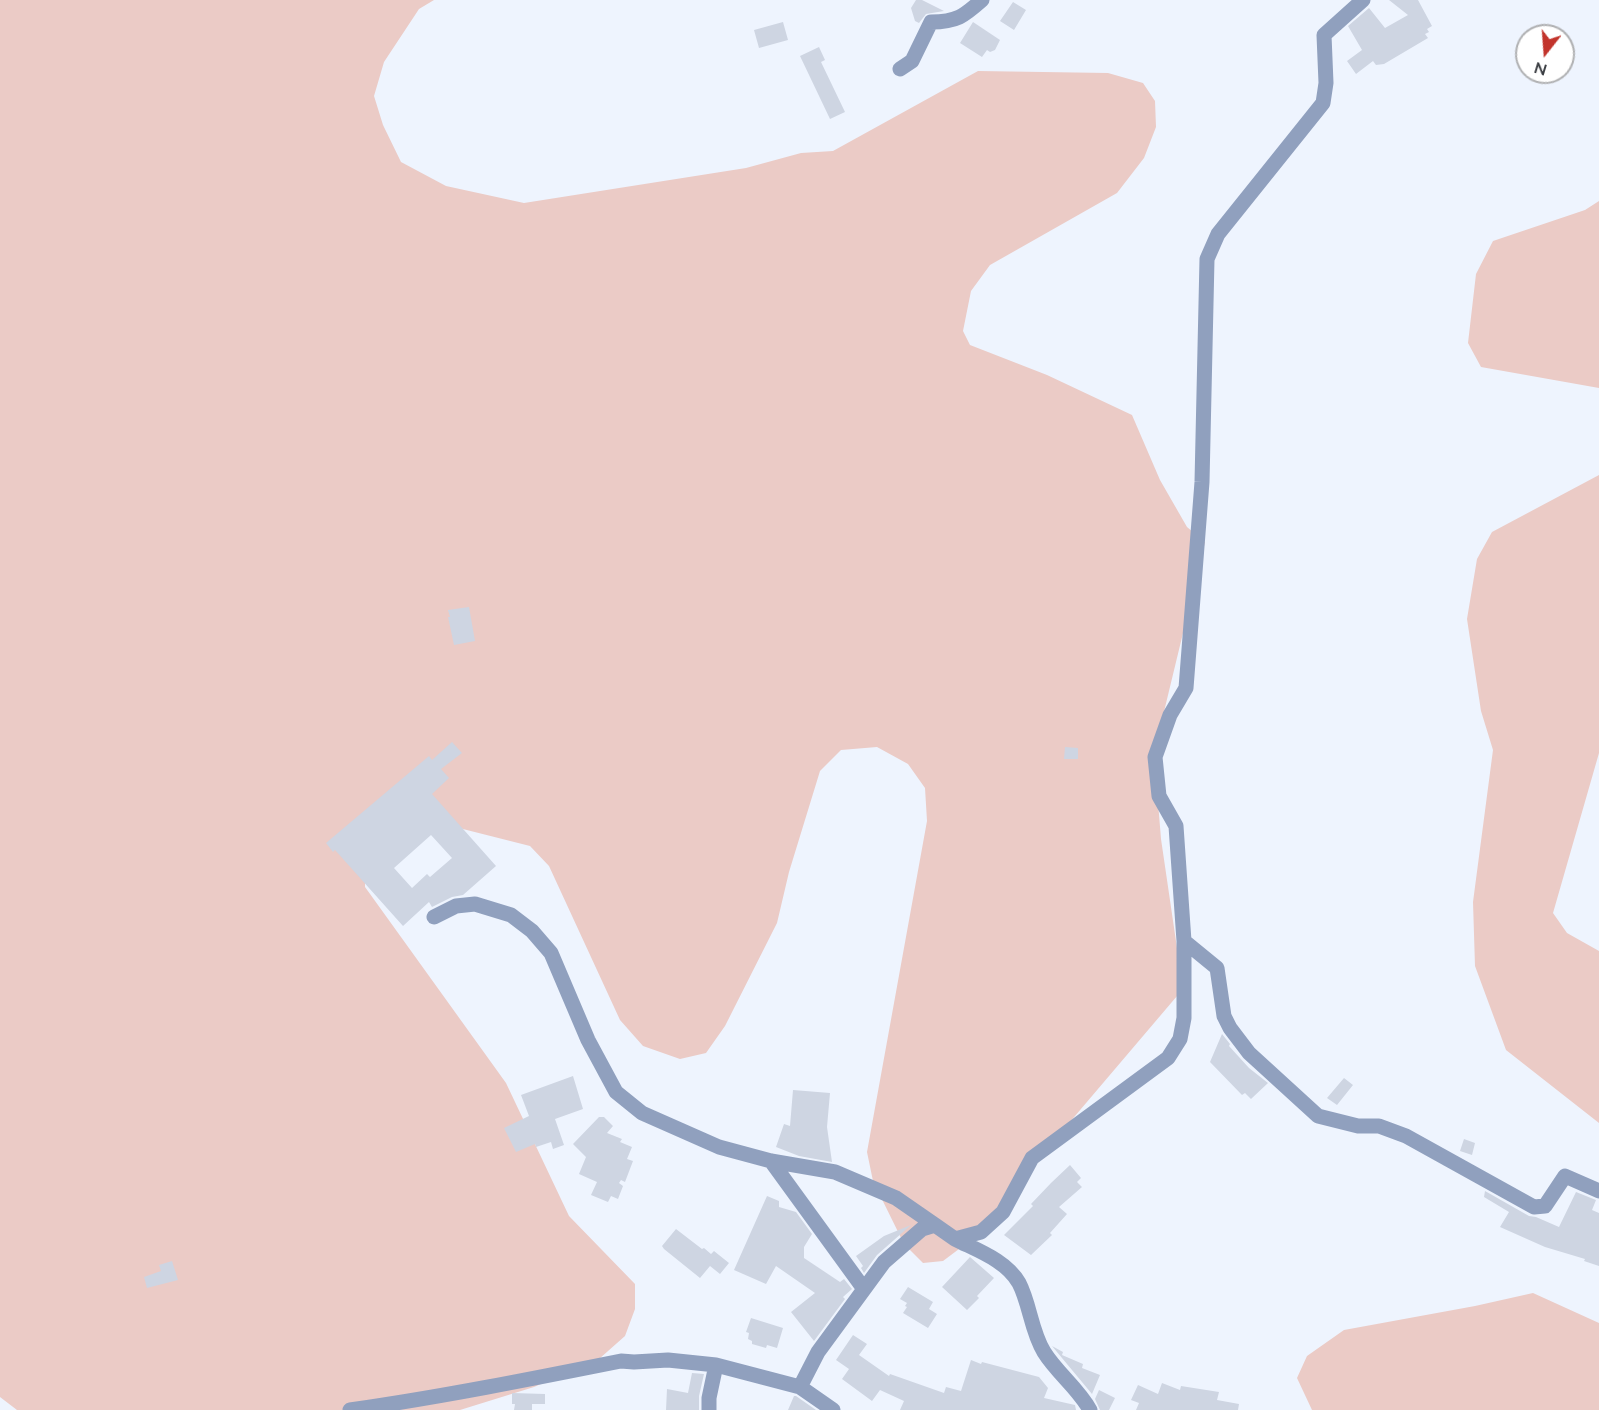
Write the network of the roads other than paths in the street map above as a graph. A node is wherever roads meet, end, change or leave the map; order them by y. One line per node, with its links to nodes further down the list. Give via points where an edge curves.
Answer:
1 (982, 0): 3 (street, via 961,18 932,22 912,61)
2 (1363, 0): 5 (street, via 1324,35 1323,103 1218,234 1207,259 1202,482 1186,688 1170,715 1155,757 1159,796 1176,826)
3 (900, 69)
4 (434, 917): 6 (street, via 456,906 475,904 511,915 532,930 551,953 588,1040 616,1092 642,1113 676,1130 718,1147)
5 (1184, 941): 7 (street, via 1217,968 1224,1016 1249,1053 1318,1116 1358,1126 1379,1126 1406,1136 1534,1207 1545,1206 1565,1176); 9 (street, via 1184,1018 1180,1039 1168,1058 1032,1158 1003,1212 981,1232)
6 (771, 1161): 8 (street, via 835,1172 896,1198); 10 (street)
7 (1599, 1191)
8 (935, 1225): 9 (street); 10 (street, via 921,1229 884,1262)
9 (955, 1239): 16 (street, via 1001,1263 1018,1282 1044,1353 1083,1397)
10 (864, 1289): 12 (street, via 818,1352)
11 (716, 1365): 12 (street); 13 (street, via 621,1361); 14 (street)
12 (800, 1387): 15 (street)
13 (350, 1410)
14 (710, 1410)
15 (833, 1410)
16 (1089, 1410)

